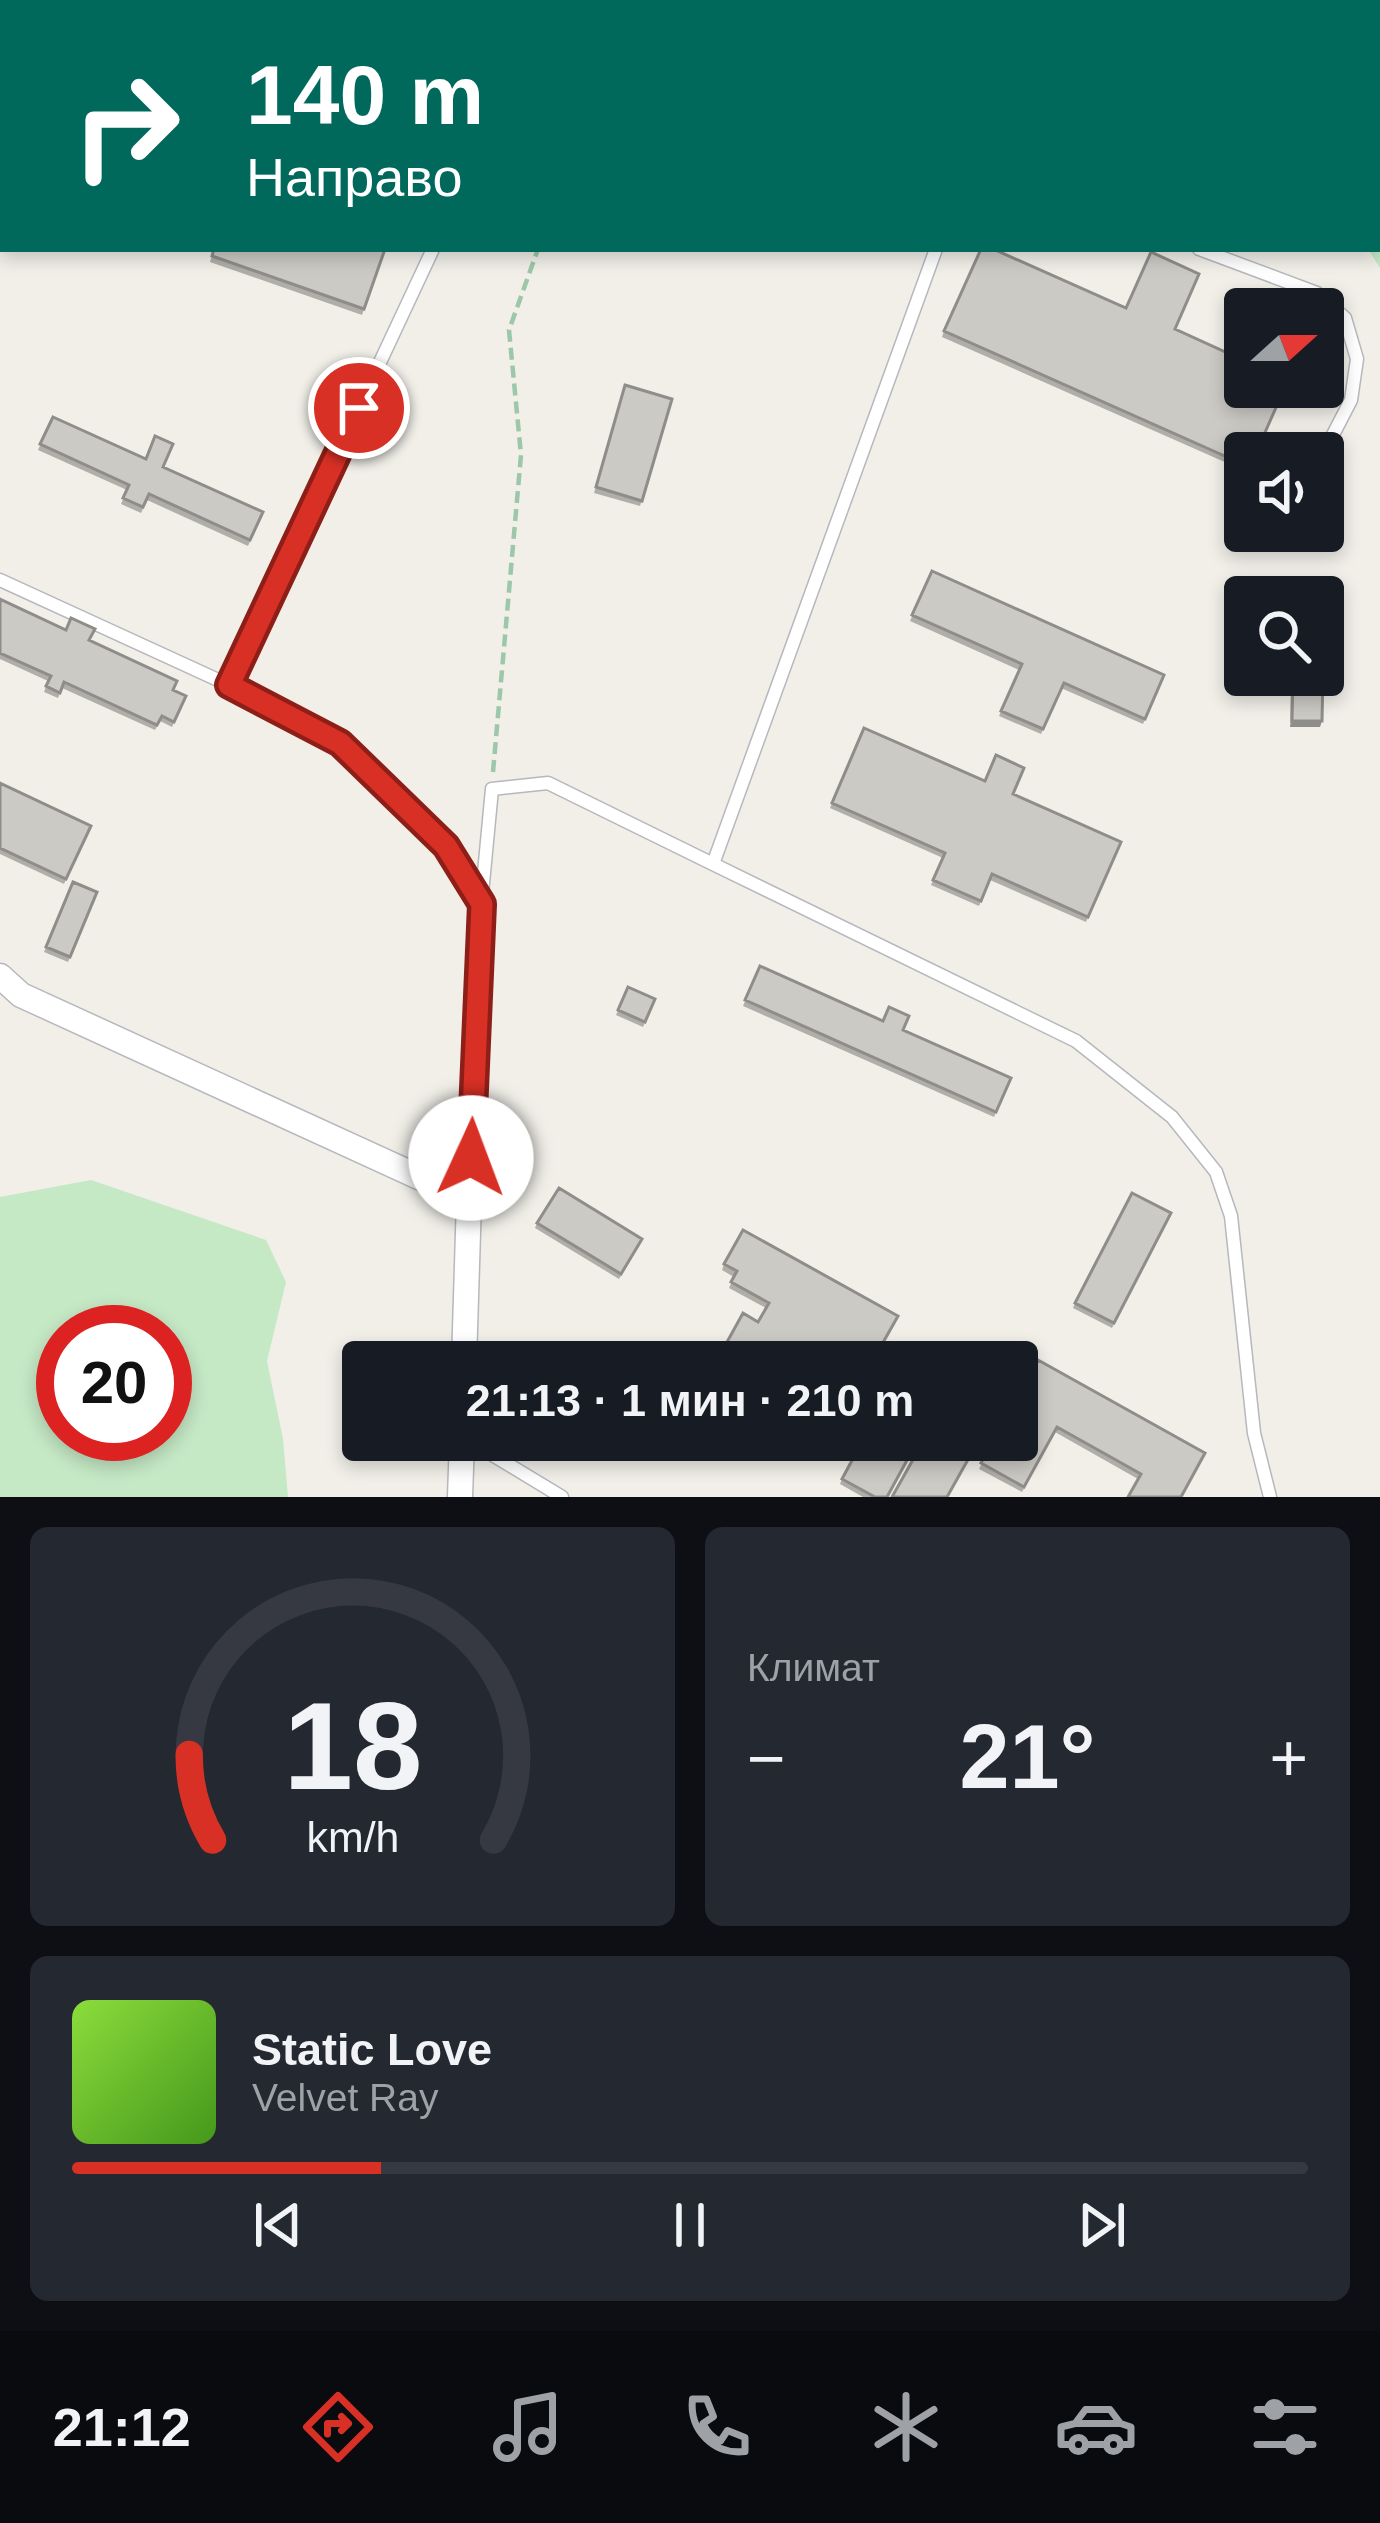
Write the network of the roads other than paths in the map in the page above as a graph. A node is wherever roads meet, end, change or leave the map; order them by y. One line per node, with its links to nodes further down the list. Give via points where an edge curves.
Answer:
1 (432, 252): 6 (lane)
2 (935, 252): 7 (lane)
3 (1206, 252): 4 (lane, via 1317,292 1346,318 1357,359 1351,400)
4 (1334, 432)
5 (0, 580): 6 (lane)
6 (229, 685): 8 (lane, via 340,743 446,846)
7 (713, 864): 8 (lane, via 548,783 492,789); 16 (lane, via 1076,1041 1172,1117 1216,1172 1231,1216 1254,1433)
8 (482, 904): 10 (lane)
9 (0, 976): 10 (street, via 21,995)
10 (470, 1200): 11 (street)
11 (465, 1341)
12 (463, 1461): 14 (street)
13 (501, 1461): 15 (lane)
14 (460, 1497)
15 (562, 1497)
16 (1270, 1497)

